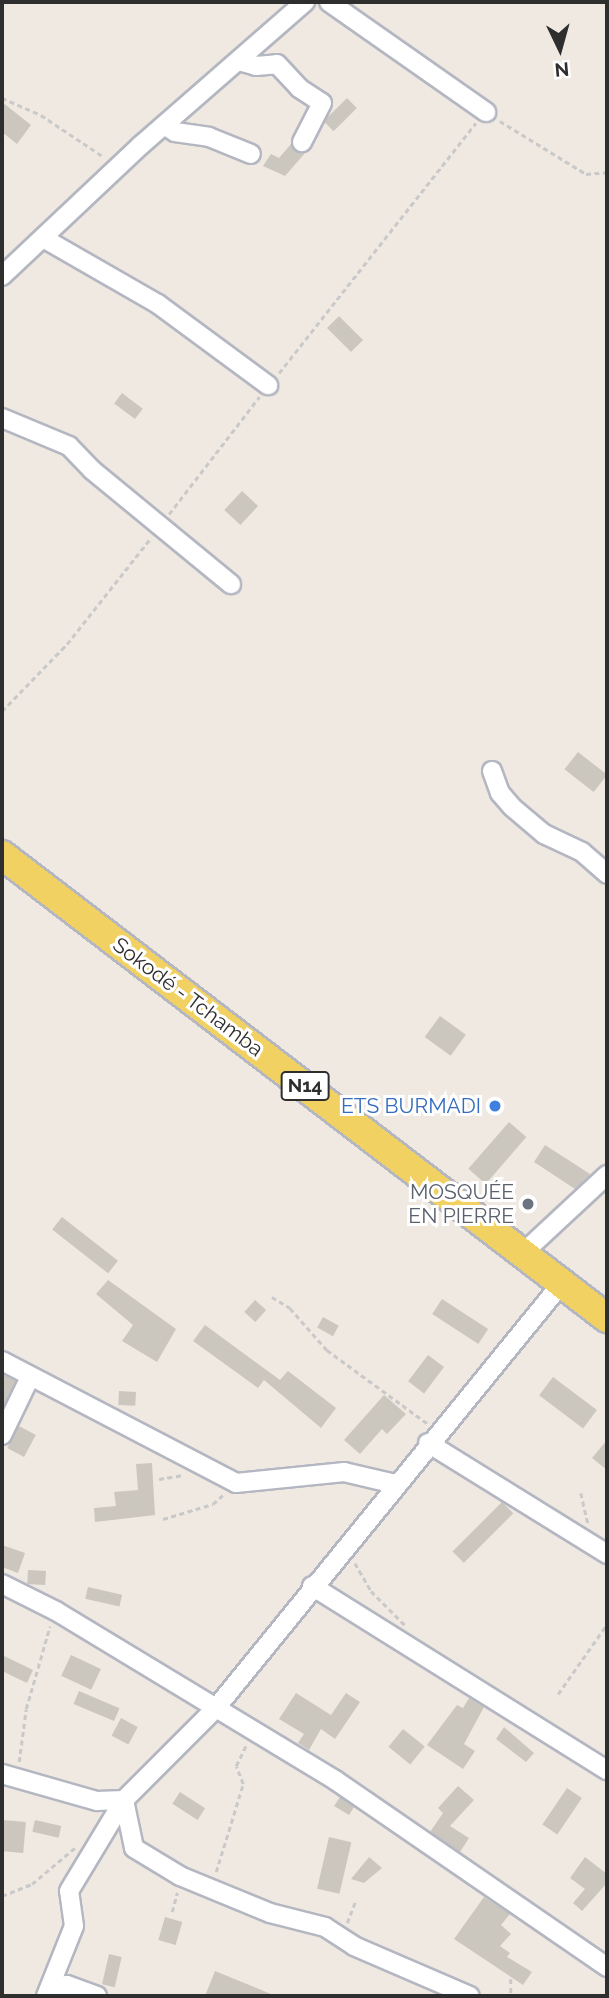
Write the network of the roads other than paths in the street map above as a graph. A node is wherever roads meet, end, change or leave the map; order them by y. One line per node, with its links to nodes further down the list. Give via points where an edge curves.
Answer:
1 (305, 2): 3 (street)
2 (329, 2): 4 (street)
3 (239, 61): 5 (street); 6 (street, via 256,66 277,64 299,88 322,103)
4 (486, 112)
5 (164, 125): 7 (street); 8 (street)
6 (302, 142)
7 (251, 154)
8 (43, 238): 9 (street); 10 (street, via 158,304)
9 (2, 276)
10 (268, 384)
11 (2, 418): 12 (street, via 69,446)
12 (231, 584)
13 (492, 771): 15 (street, via 500,793 512,807 544,834 582,852)
14 (2, 855): 17 (main road, Sokodé - Tchamba / N14)
15 (607, 874)
16 (607, 1175): 17 (street)
17 (523, 1253): 18 (main road, Sokodé - Tchamba / N14)
18 (562, 1283): 19 (main road, Sokodé - Tchamba / N14); 23 (street)
19 (607, 1318)
20 (2, 1361): 21 (street)
21 (30, 1377): 22 (street); 24 (street, via 236,1483 344,1472)
22 (2, 1435)
23 (428, 1443): 24 (street); 25 (street)
24 (395, 1484): 27 (street)
25 (607, 1554)
26 (2, 1584): 28 (street, via 56,1611)
27 (312, 1586): 28 (street); 29 (street)
28 (216, 1708): 31 (street); 32 (street, via 335,1780)
29 (607, 1770)
30 (10, 1777): 31 (street, via 97,1801)
31 (124, 1800): 33 (street, via 69,1891 74,1926); 35 (street, via 134,1848 184,1878 270,1913 325,1927 354,1946)
32 (607, 1967)
33 (55, 1985): 34 (street)
34 (97, 1996)
35 (470, 1996)

